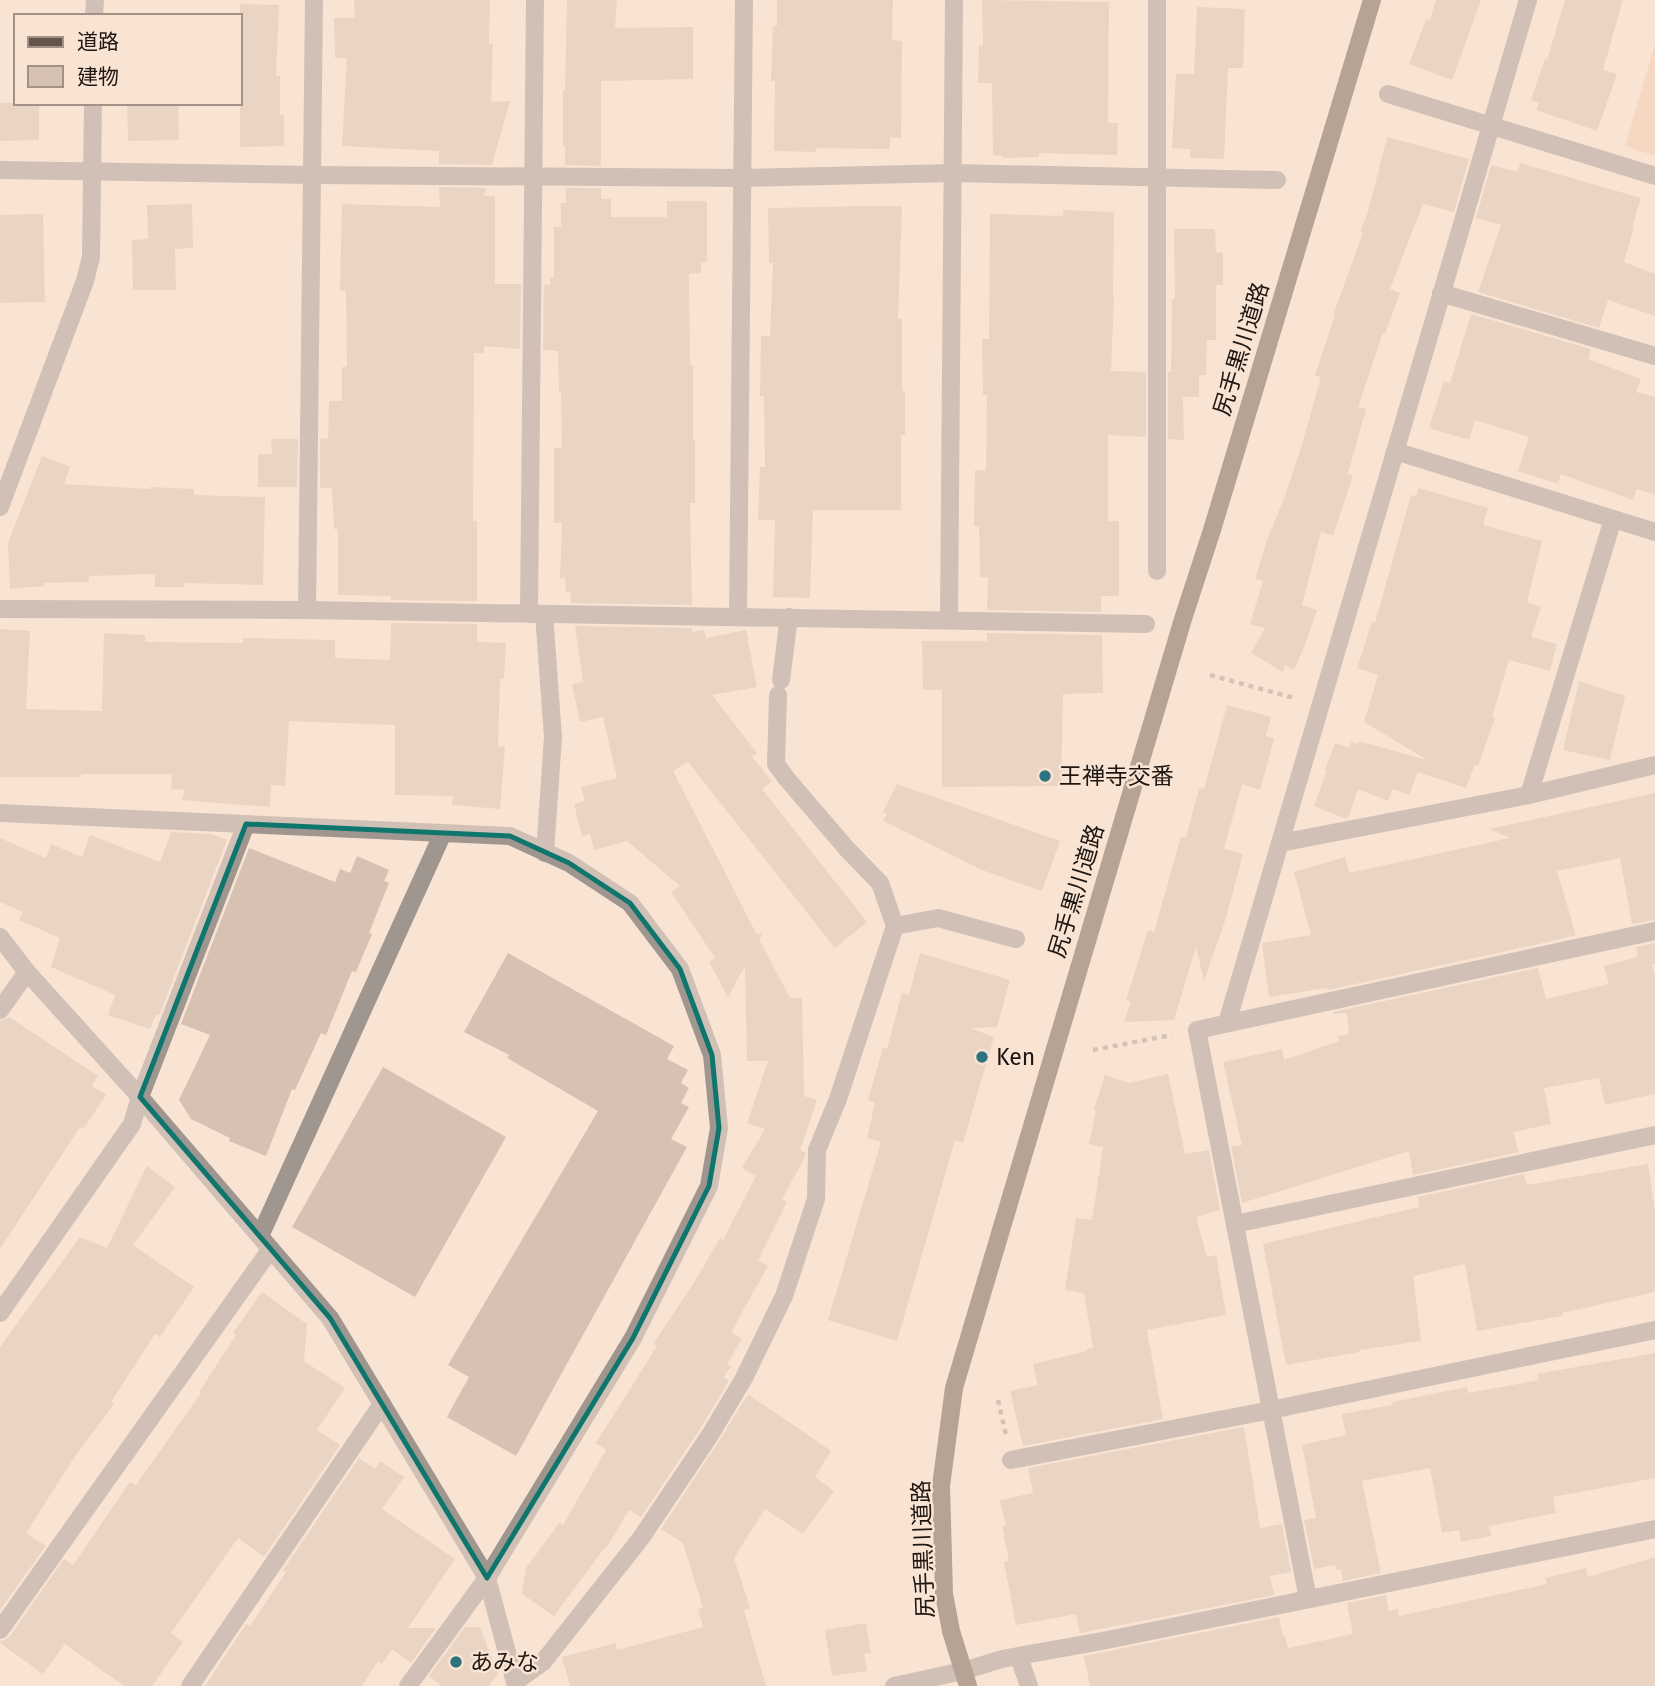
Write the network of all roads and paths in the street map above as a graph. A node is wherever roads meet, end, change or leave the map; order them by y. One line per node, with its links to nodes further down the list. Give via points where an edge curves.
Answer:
1 (314, 0): 14 (street)
2 (535, 0): 15 (street)
3 (744, 0): 18 (street)
4 (954, 0): 13 (street)
5 (1157, 0): 17 (street)
6 (1372, 0): 67 (main road, 尻手黒川道路, via 954,1388 941,1486 944,1594)
7 (1528, 0): 10 (street)
8 (1388, 94): 10 (street)
9 (93, 105): 12 (street)
10 (1491, 126): 16 (street); 20 (street)
11 (0, 170): 12 (street)
12 (93, 172): 14 (street); 23 (street, via 91,257 85,281)
13 (953, 173): 17 (street); 18 (street); 32 (street)
14 (312, 175): 15 (street); 28 (street)
15 (533, 176): 18 (street); 29 (street)
16 (1655, 176)
17 (1157, 177): 19 (street); 26 (street)
18 (743, 178): 30 (street)
19 (1277, 180)
20 (1441, 293): 21 (street); 22 (street)
21 (1655, 356)
22 (1395, 451): 24 (street); 35 (street)
23 (0, 507)
24 (1613, 519): 25 (street); 37 (street)
25 (1655, 532)
26 (1157, 571)
27 (0, 609): 28 (street)
28 (307, 610): 29 (street)
29 (537, 614): 30 (street); 42 (street, via 553,737)
30 (738, 617): 31 (street)
31 (789, 617): 32 (street); 43 (street, via 776,764 880,883)
32 (949, 620): 33 (street)
33 (1146, 624)
34 (1210, 675): 35 (path)
35 (1320, 705): 41 (street)
36 (1655, 765): 37 (street)
37 (1529, 795): 41 (street)
38 (0, 813): 39 (street)
39 (246, 824): 40 (street); 52 (street)
40 (443, 833): 42 (street, via 510,836); 55 (street)
41 (1280, 843): 49 (street)
42 (544, 853): 63 (street, via 569,863 630,903 680,969 712,1055 719,1128 709,1186 633,1338)
43 (895, 926): 46 (street, via 938,918); 68 (street, via 817,1150 817,1199 784,1296 744,1378 641,1538 543,1662)
44 (1655, 930): 49 (street)
45 (0, 937): 47 (street)
46 (1016, 939)
47 (27, 972): 48 (street); 52 (street)
48 (0, 1010)
49 (1227, 1023): 50 (street)
50 (1197, 1030): 51 (path); 54 (street)
51 (1093, 1050)
52 (140, 1097): 55 (street); 56 (street, via 132,1124)
53 (1655, 1135): 54 (street)
54 (1235, 1224): 60 (street)
55 (265, 1243): 59 (street, via 330,1318); 65 (street)
56 (0, 1312)
57 (1655, 1330): 60 (street)
58 (998, 1400): 61 (path)
59 (382, 1404): 63 (street); 69 (street)
60 (1271, 1410): 61 (street); 64 (street)
61 (1011, 1460)
62 (1655, 1529): 64 (street)
63 (487, 1578): 68 (street); 70 (street)
64 (1308, 1599): 66 (street)
65 (0, 1630)
66 (1019, 1657): 67 (street, via 1002,1659); 72 (street)
67 (965, 1678): 71 (street)
68 (516, 1684)
69 (190, 1686)
70 (408, 1686)
71 (894, 1686)
72 (1029, 1686)

